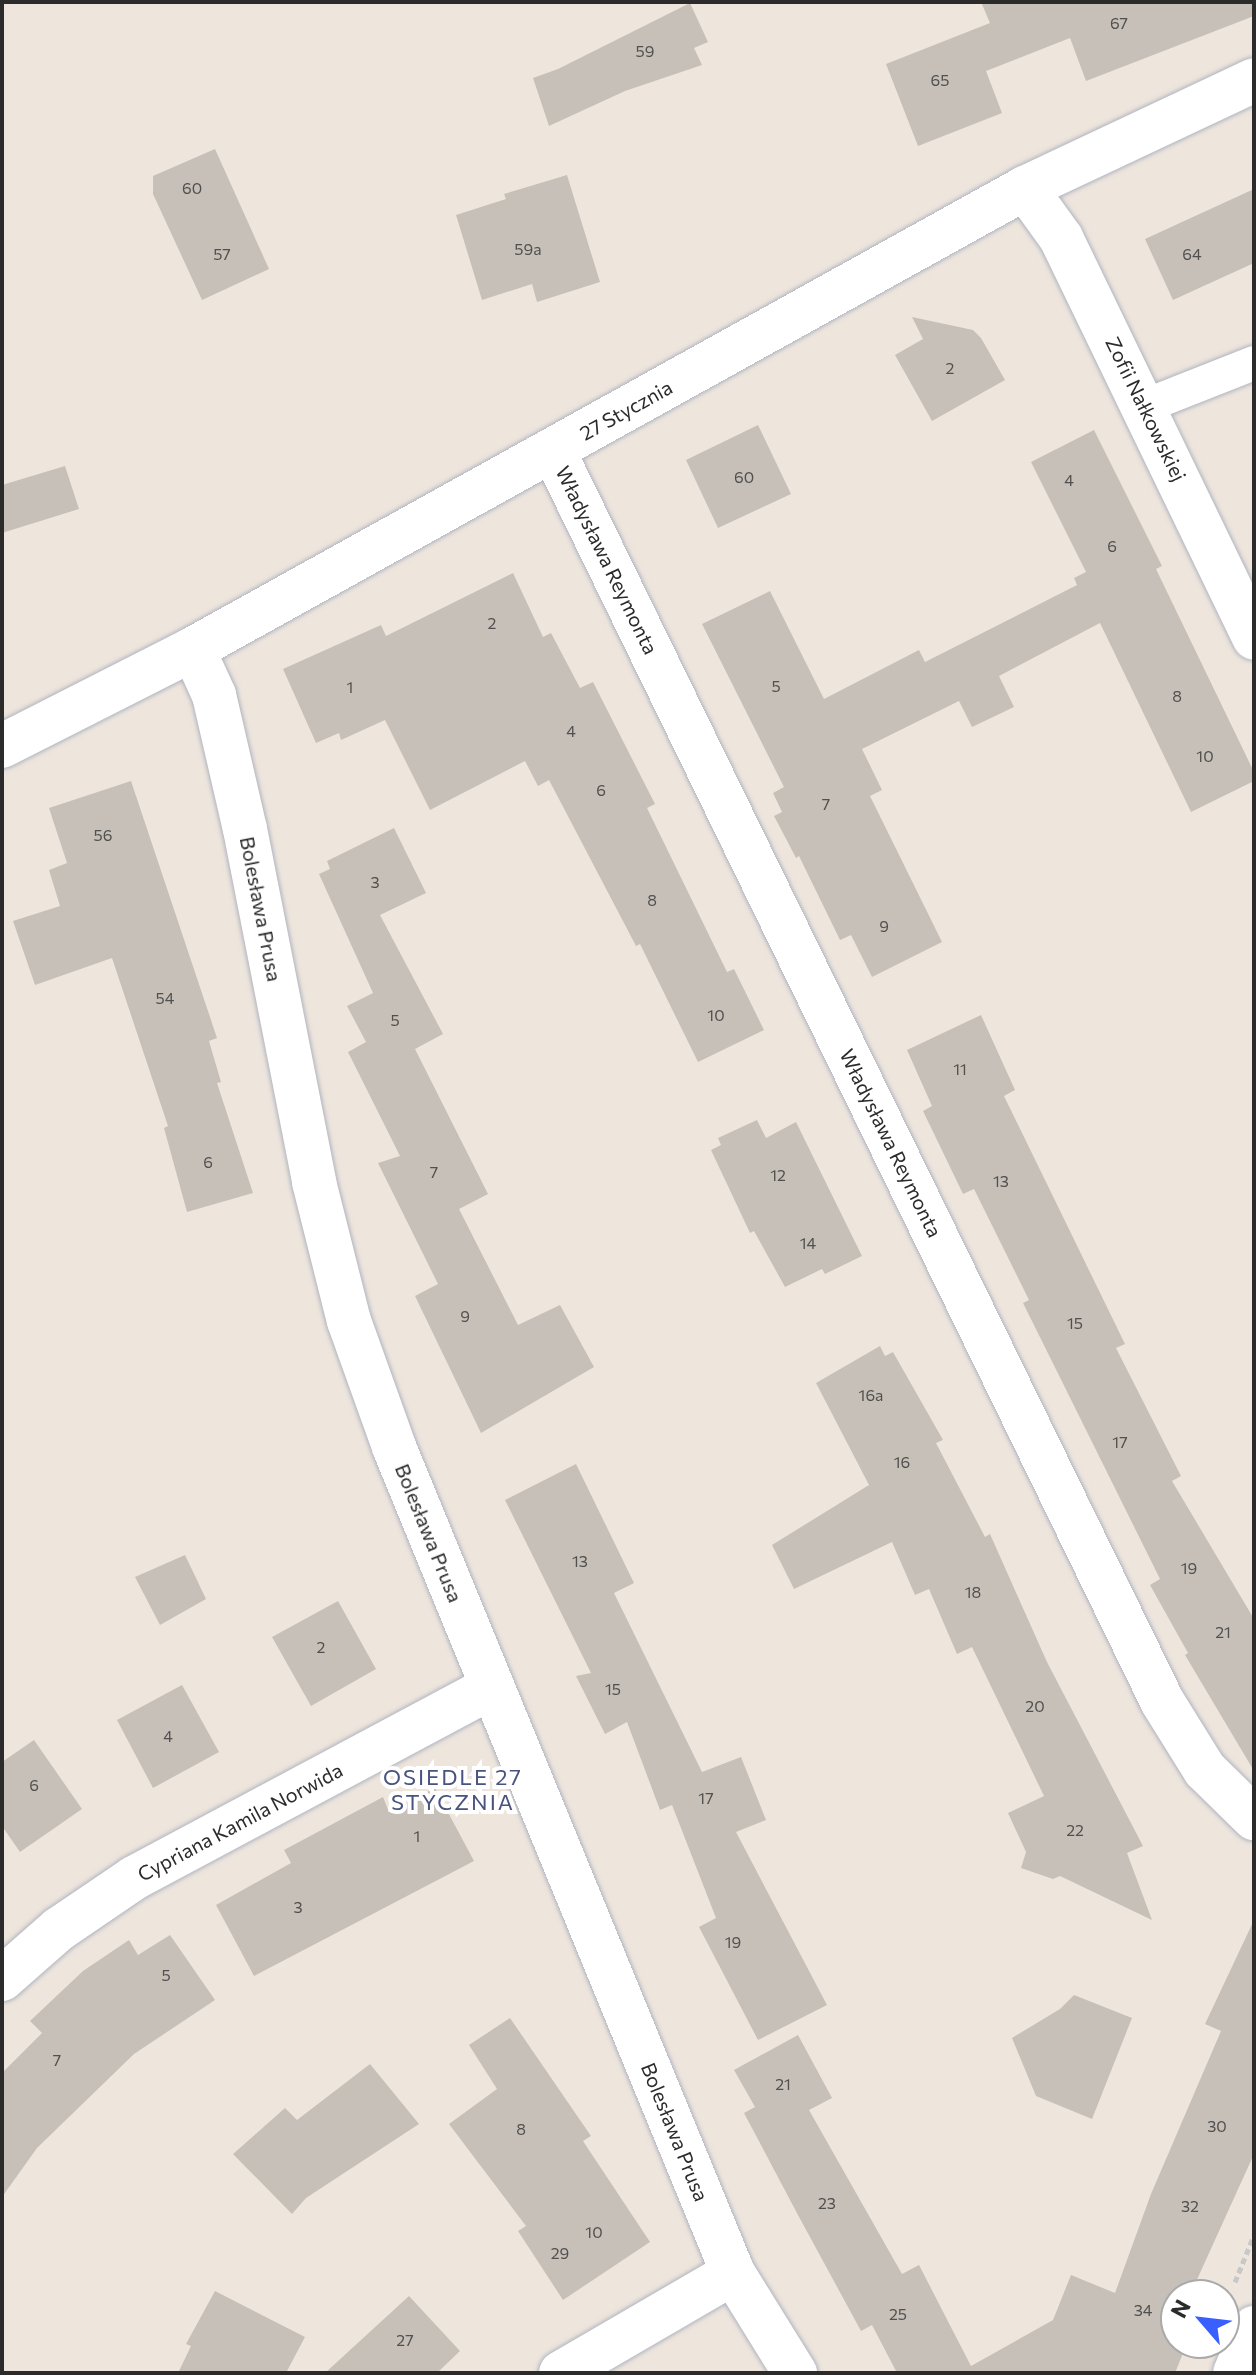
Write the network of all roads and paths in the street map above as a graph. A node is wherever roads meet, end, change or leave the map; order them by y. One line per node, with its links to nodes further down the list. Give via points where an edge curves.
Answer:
1 (1254, 80): 2 (street, 27 Stycznia)
2 (1025, 188): 4 (street, Zofii Nałkowskiej, via 1061,238); 5 (street, 27 Stycznia)
3 (1254, 363): 4 (lane)
4 (1145, 406): 6 (street, Zofii Nałkowskiej)
5 (553, 450): 7 (street, 27 Stycznia); 10 (street, Władysława Reymonta, via 1162,1701 1205,1770)
6 (1254, 638)
7 (193, 649): 8 (street, 27 Stycznia); 9 (street, Bolesława Prusa, via 214,695 228,754 314,1182 349,1321)
8 (2, 746)
9 (492, 1687): 11 (street, Cypriana Kamila Norwida, via 134,1878 59,1929); 13 (street, Bolesława Prusa)
10 (1254, 1818)
11 (2, 1979)
12 (1254, 2235): 14 (path)
13 (733, 2273): 15 (street); 16 (street, Bolesława Prusa)
14 (1242, 2310): 17 (street)
15 (561, 2373)
16 (795, 2373)
17 (1235, 2373)

